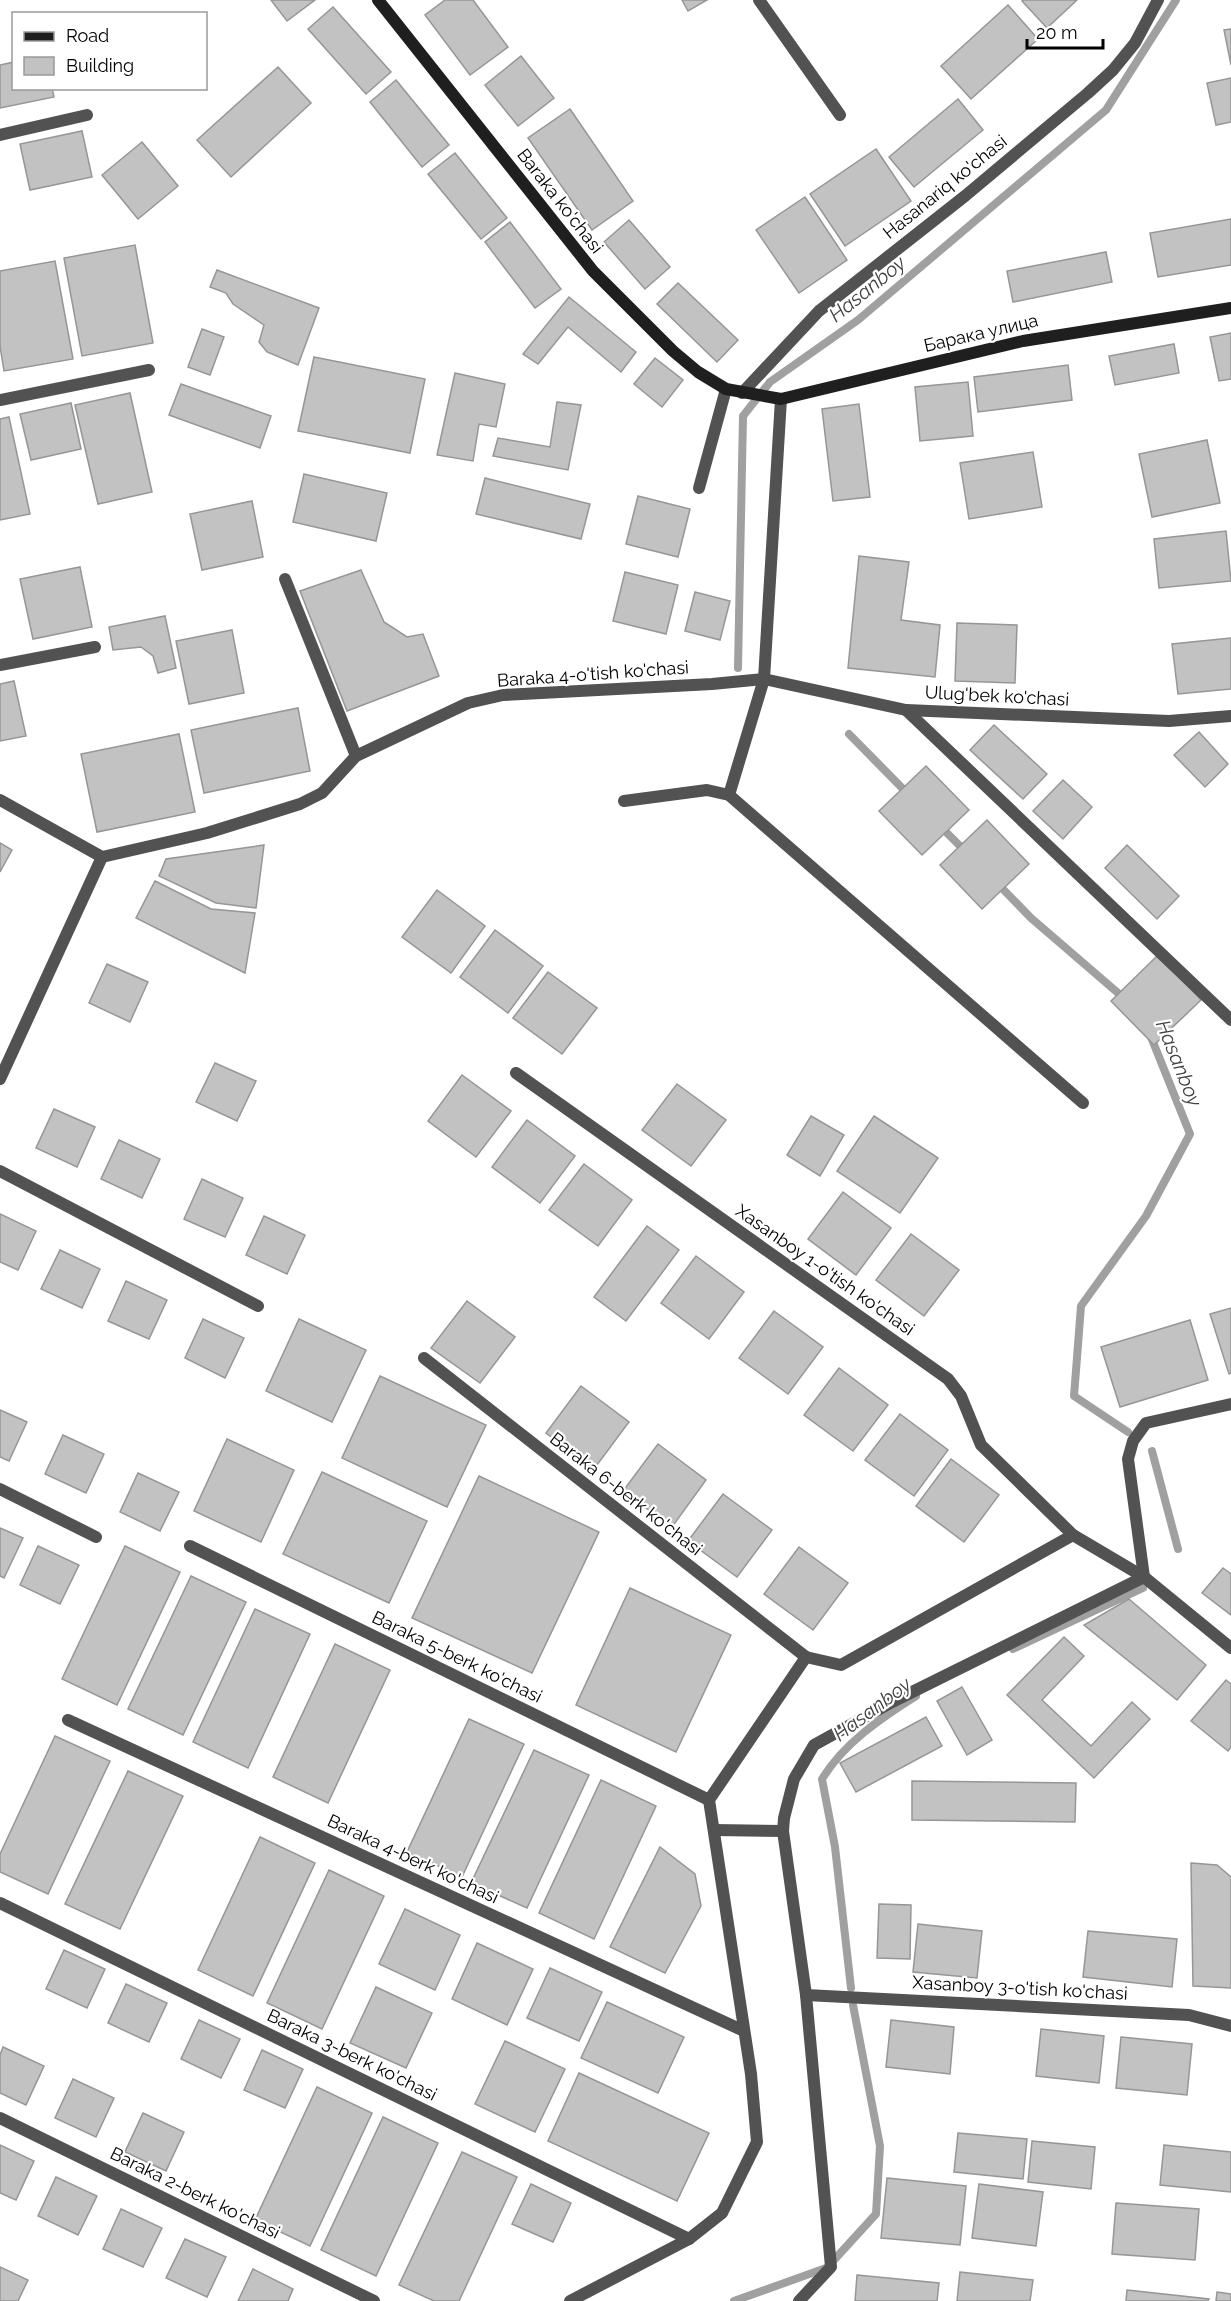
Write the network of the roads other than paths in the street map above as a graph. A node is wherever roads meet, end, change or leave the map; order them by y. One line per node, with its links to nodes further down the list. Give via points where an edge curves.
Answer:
1 (378, 0): 9 (main road, Baraka ko'chasi, via 593,271 673,351)
2 (759, 0): 5 (street)
3 (1158, 0): 10 (street, Hasanariq ko'chasi, via 1135,43 1089,93 819,311)
4 (87, 115): 6 (street)
5 (840, 115)
6 (0, 135)
7 (1231, 308): 11 (main road, Барака улица, via 1023,341)
8 (149, 370): 12 (street)
9 (726, 389): 10 (main road, Baraka ko'chasi); 13 (street)
10 (742, 393): 11 (main road, Барака улица)
11 (777, 399): 17 (street)
12 (0, 400)
13 (699, 488)
14 (285, 579): 20 (street)
15 (95, 647): 16 (street)
16 (0, 665)
17 (764, 679): 18 (street, Ulug'bek ko'chasi); 20 (street, Baraka 4-o'tish ko'chasi, via 503,695 468,704); 21 (street)
18 (906, 710): 19 (street, Ulug'bek ko'chasi, via 1169,721); 25 (street)
19 (1231, 716)
20 (356, 756): 24 (street, Baraka 4-o'tish ko'chasi, via 322,793 300,804 207,833)
21 (729, 795): 23 (street, via 707,790); 28 (street)
22 (0, 800): 24 (street)
23 (624, 801)
24 (102, 857): 27 (street)
25 (1231, 1020)
26 (516, 1073): 34 (street, Xasanboy 1-o'tish ko'chasi, via 948,1379 962,1396 981,1445)
27 (0, 1079)
28 (1083, 1103)
29 (0, 1171): 30 (street)
30 (258, 1306)
31 (424, 1358): 39 (street, Baraka 6-berk ko'chasi)
32 (1231, 1404): 37 (street, via 1146,1423 1133,1441 1128,1459)
33 (0, 1490): 35 (street)
34 (1073, 1535): 37 (street, Xasanboy 1-o'tish ko'chasi); 39 (street, via 841,1665)
35 (96, 1537)
36 (190, 1546): 41 (street, Baraka 5-berk ko'chasi)
37 (1144, 1576): 38 (street); 43 (street, via 814,1745 794,1779)
38 (1231, 1648)
39 (806, 1657): 41 (street)
40 (68, 1720): 47 (street, Baraka 4-berk ko'chasi)
41 (709, 1800): 42 (street)
42 (714, 1830): 43 (street); 47 (street)
43 (783, 1831): 45 (street)
44 (0, 1903): 49 (street, Baraka 3-berk ko'chasi)
45 (806, 1995): 46 (street, Xasanboy 3-o'tish ko'chasi, via 1189,2015); 52 (street, via 831,2267)
46 (1231, 2026)
47 (744, 2031): 49 (street, via 757,2142 722,2213)
48 (0, 2118): 50 (street, Baraka 2-berk ko'chasi)
49 (689, 2239): 51 (street)
50 (374, 2301)
51 (570, 2301)
52 (801, 2301)

